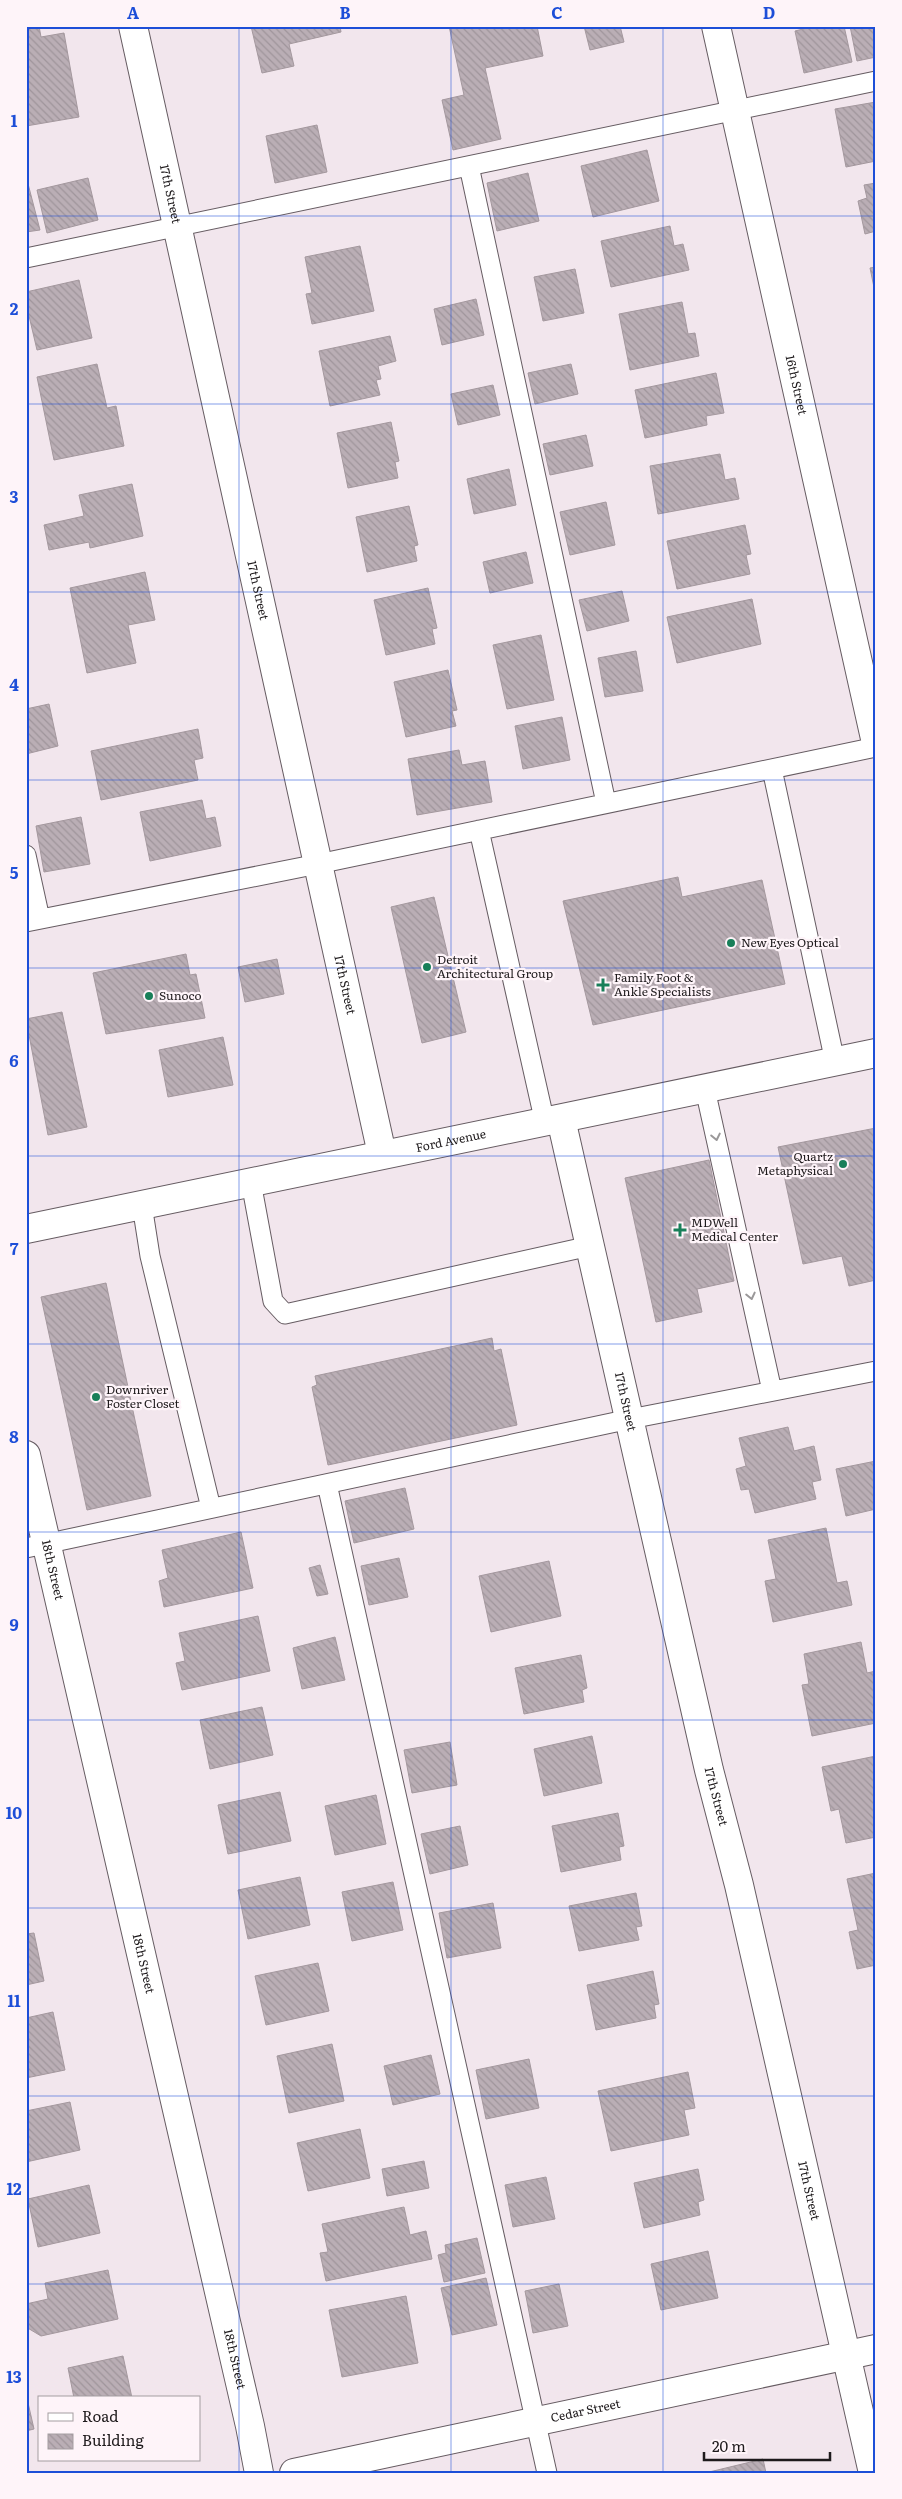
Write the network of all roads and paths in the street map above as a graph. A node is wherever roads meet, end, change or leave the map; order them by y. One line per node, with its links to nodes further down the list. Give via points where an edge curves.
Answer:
1 (134, 26): 6 (street, 17th Street)
2 (716, 26): 4 (street, 16th Street)
3 (876, 81): 4 (lane)
4 (735, 111): 5 (lane); 8 (street, 16th Street)
5 (468, 166): 6 (lane); 11 (lane)
6 (178, 227): 7 (lane); 14 (street, 17th Street)
7 (26, 258)
8 (876, 743)
9 (876, 747): 10 (lane)
10 (772, 768): 11 (lane); 17 (lane)
11 (606, 803): 12 (lane)
12 (479, 830): 14 (lane); 19 (lane)
13 (26, 855): 15 (lane)
14 (318, 864): 15 (lane); 20 (street, 17th Street)
15 (33, 920)
16 (876, 1053): 17 (street, Ford Avenue)
17 (835, 1062): 18 (street, Ford Avenue)
18 (705, 1089): 19 (street, Ford Avenue); 26 (lane, one-way to 26)
19 (553, 1121): 20 (street, Ford Avenue); 24 (street, 17th Street)
20 (382, 1154): 21 (street, Ford Avenue)
21 (252, 1182): 22 (street, Ford Avenue); 24 (lane, via 273,1301 285,1314)
22 (142, 1205): 23 (street, Ford Avenue); 30 (lane, via 150,1256)
23 (26, 1229)
24 (590, 1246): 27 (street, 17th Street)
25 (876, 1372): 26 (lane)
26 (772, 1391): 27 (lane)
27 (630, 1419): 29 (lane); 33 (street, 17th Street)
28 (26, 1455): 31 (street, 18th Street)
29 (327, 1484): 30 (lane); 34 (lane)
30 (211, 1508): 31 (lane)
31 (36, 1546): 35 (street, 18th Street)
32 (876, 2349): 33 (street, Cedar Street)
33 (846, 2355): 34 (street, Cedar Street); 38 (street, 17th Street)
34 (536, 2423): 36 (street, Cedar Street); 37 (lane)
35 (259, 2473)
36 (294, 2473)
37 (547, 2473)
38 (873, 2473)

